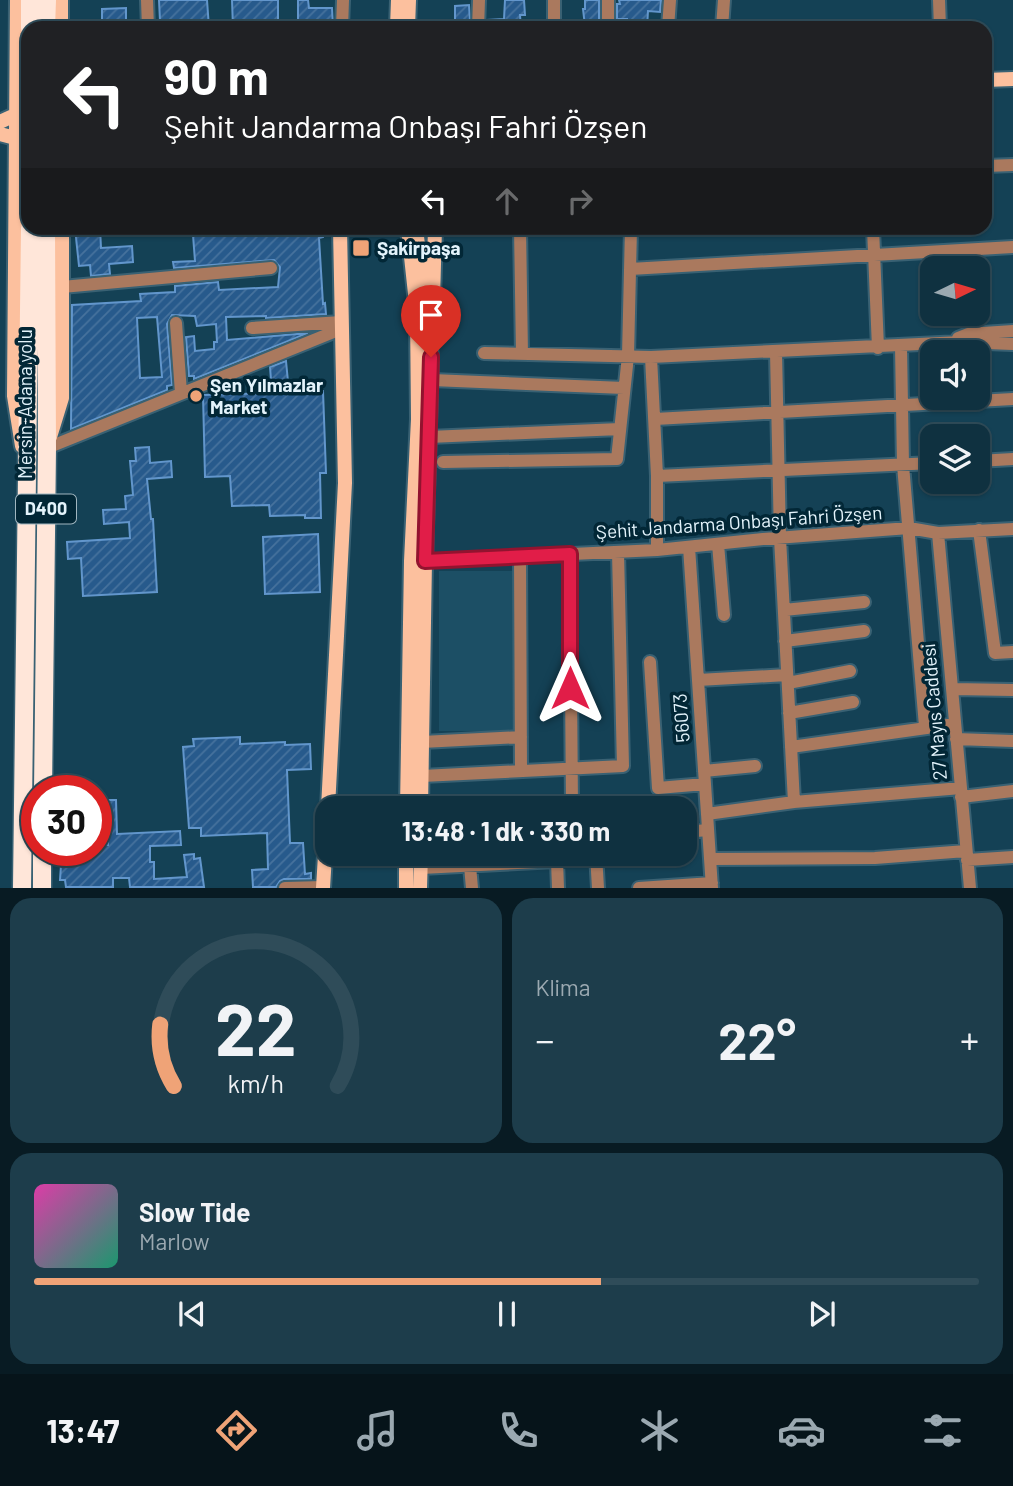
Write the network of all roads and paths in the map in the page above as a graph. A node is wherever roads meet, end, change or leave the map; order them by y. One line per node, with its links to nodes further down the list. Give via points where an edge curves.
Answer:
1 (17, 0): 30 (main road)
2 (30, 0): 15 (highway)
3 (47, 0): 16 (highway)
4 (61, 0): 17 (main road)
5 (147, 0): 18 (street)
6 (342, 0): 19 (street)
7 (398, 0): 20 (main road)
8 (409, 0): 21 (main road)
9 (479, 0): 22 (street)
10 (554, 0): 23 (street)
11 (608, 0): 24 (street)
12 (670, 0): 25 (street)
13 (724, 0): 26 (street)
14 (939, 0): 27 (street)
15 (30, 21)
16 (46, 21)
17 (61, 21)
18 (148, 21)
19 (342, 21)
20 (397, 21)
21 (408, 21)
22 (478, 21)
23 (554, 21)
24 (608, 21)
25 (668, 21)
26 (722, 21)
27 (940, 21)
28 (1013, 79): 29 (main road)
29 (992, 80)
30 (21, 91)
31 (21, 114): 32 (main road)
32 (0, 122)
33 (0, 134): 34 (main road)
34 (21, 136)
35 (1013, 165): 36 (street)
36 (992, 166)
37 (21, 168): 86 (main road, via 14,396)
38 (30, 235): 86 (highway, Mersin-Adana yolu / D400)
39 (46, 235): 78 (highway, Mersin-Adana yolu / D400)
40 (62, 235): 52 (main road)
41 (340, 235): 54 (main road)
42 (408, 235): 129 (main road, via 417,312 418,419)
43 (417, 235): 67 (main road)
44 (435, 235): 67 (main road)
45 (520, 235): 65 (street)
46 (631, 235): 51 (street)
47 (873, 235): 49 (street)
48 (1013, 247): 49 (street)
49 (874, 255): 51 (street); 62 (street)
50 (271, 268): 52 (street)
51 (630, 270): 66 (street)
52 (62, 286): 78 (main road, via 62,398)
53 (176, 323): 71 (street)
54 (341, 325): 55 (street); 71 (street); 128 (main road, via 345,483)
55 (252, 328)
56 (1013, 331): 57 (street)
57 (950, 340)
58 (990, 344): 59 (street)
59 (1013, 344)
60 (920, 345): 61 (street)
61 (901, 346): 62 (street); 73 (street)
62 (878, 348): 63 (street)
63 (776, 352): 68 (street); 74 (street)
64 (484, 354): 65 (street)
65 (522, 354): 66 (street)
66 (628, 356): 68 (street); 70 (street)
67 (431, 357): 69 (main road)
68 (651, 357): 75 (street)
69 (432, 380): 70 (street); 77 (main road)
70 (624, 388): 76 (street)
71 (181, 393): 78 (street)
72 (1013, 399): 73 (street)
73 (903, 405): 74 (street); 83 (street)
74 (777, 412): 75 (street); 84 (street)
75 (655, 419): 85 (street)
76 (620, 429): 77 (street); 81 (street, via 617,460)
77 (429, 437): 98 (main road)
78 (47, 448): 123 (highway, Mersin-Adana yolu / D400)
79 (1013, 460): 80 (street)
80 (990, 461)
81 (443, 462)
82 (920, 464): 83 (street)
83 (903, 465): 84 (street); 87 (street)
84 (778, 470): 85 (street); 91 (street)
85 (657, 476): 94 (street)
86 (28, 487): 147 (highway, Mersin-Adana yolu / D400)
87 (909, 528): 90 (street, Şehit Jandarma Onbaşı Fahri Özşen); 91 (street, Şehit Jandarma Onbaşı Fahri Özşen); 114 (street)
88 (1013, 529): 89 (street, Şehit Jandarma Onbaşı Fahri Özşen)
89 (979, 530): 90 (street, Şehit Jandarma Onbaşı Fahri Özşen); 104 (street, via 995,653)
90 (938, 533): 109 (street, 27 Mayıs Caddesi)
91 (780, 538): 92 (street, Şehit Jandarma Onbaşı Fahri Özşen); 100 (street)
92 (718, 544): 93 (street, Şehit Jandarma Onbaşı Fahri Özşen); 101 (street)
93 (689, 547): 94 (street, Şehit Jandarma Onbaşı Fahri Özşen); 108 (street, 56073)
94 (657, 550): 95 (street, Şehit Jandarma Onbaşı Fahri Özşen)
95 (618, 552): 96 (street, Şehit Jandarma Onbaşı Fahri Özşen); 121 (street, via 623,766)
96 (570, 554): 97 (street, Şehit Jandarma Onbaşı Fahri Özşen); 121 (street)
97 (520, 556): 98 (street, Şehit Jandarma Onbaşı Fahri Özşen); 115 (street)
98 (425, 561): 118 (main road)
99 (864, 602): 100 (street)
100 (784, 610): 103 (street)
101 (724, 615)
102 (864, 631): 103 (street)
103 (785, 641): 107 (street)
104 (1013, 652)
105 (650, 662): 125 (street, via 658,788)
106 (850, 671): 107 (street)
107 (788, 679): 108 (street); 112 (street)
108 (698, 680): 125 (street, 56073)
109 (952, 689): 110 (street); 113 (street, 27 Mayıs Caddesi)
110 (1013, 690)
111 (853, 702): 112 (street)
112 (789, 713): 119 (street)
113 (954, 724): 114 (street); 116 (street, 27 Mayıs Caddesi)
114 (925, 726): 119 (street)
115 (521, 737): 118 (street); 122 (street)
116 (956, 739): 117 (street); 127 (street, 27 Mayıs Caddesi)
117 (1013, 741)
118 (422, 742): 124 (main road)
119 (791, 747): 132 (street)
120 (755, 766): 125 (street)
121 (571, 768): 122 (street); 131 (street)
122 (521, 771): 124 (street)
123 (43, 775)
124 (422, 776): 130 (main road)
125 (705, 778): 133 (street, 56073)
126 (1013, 791): 127 (street)
127 (961, 792): 132 (street); 136 (street, 27 Mayıs Caddesi)
128 (329, 796)
129 (407, 796)
130 (421, 796)
131 (572, 796)
132 (794, 802): 133 (street)
133 (707, 814): 134 (street, 56073)
134 (708, 830): 135 (street); 138 (street, 56073)
135 (697, 831)
136 (967, 855): 137 (street); 138 (street); 157 (street, 27 Mayıs Caddesi)
137 (1013, 858)
138 (710, 859): 146 (street, 56073)
139 (42, 866): 148 (highway)
140 (324, 866): 150 (main road)
141 (406, 866): 151 (main road)
142 (421, 866): 152 (main road)
143 (470, 866): 153 (street)
144 (556, 866): 154 (street)
145 (597, 866): 155 (street)
146 (712, 885): 156 (street)
147 (22, 887)
148 (42, 887)
149 (285, 887): 150 (street)
150 (323, 887)
151 (406, 887)
152 (420, 887)
153 (472, 887)
154 (558, 887)
155 (598, 887)
156 (639, 887)
157 (970, 887)

